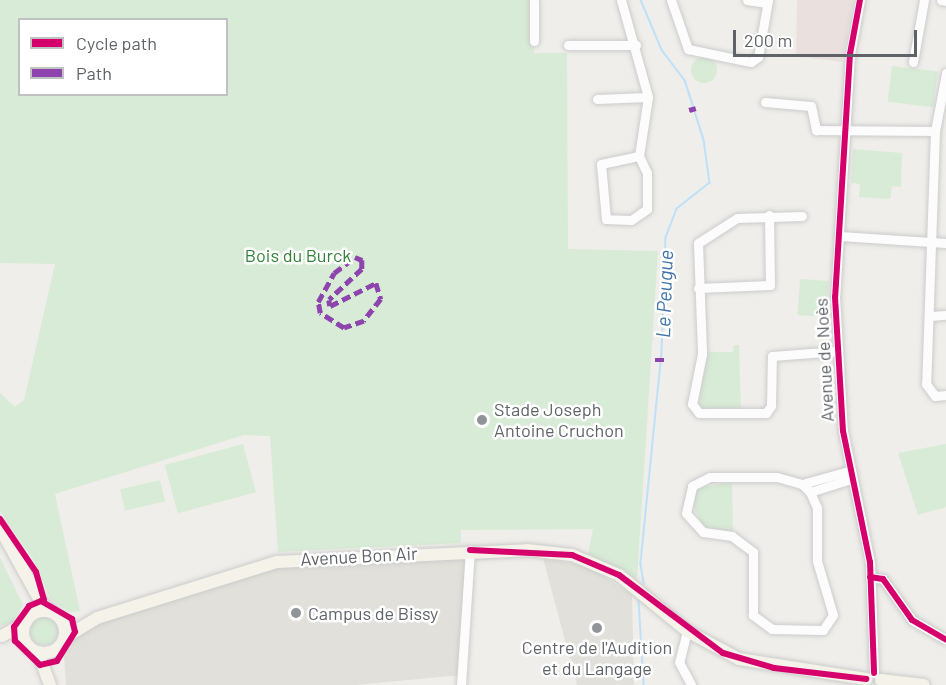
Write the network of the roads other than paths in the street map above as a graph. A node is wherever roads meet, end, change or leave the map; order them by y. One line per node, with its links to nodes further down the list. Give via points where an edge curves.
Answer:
1 (534, 0): 10 (street)
2 (621, 0): 12 (street)
3 (671, 0): 9 (street, via 688,49 750,62 758,57)
4 (747, 0): 9 (street)
5 (860, 0): 18 (street, Avenue de Noès, via 850,54)
6 (924, 0): 13 (street)
7 (941, 0): 8 (street)
8 (946, 1)
9 (767, 2)
10 (534, 41)
11 (568, 45): 12 (street)
12 (636, 45): 15 (street)
13 (913, 62)
14 (946, 74): 19 (street)
15 (648, 97): 16 (street); 20 (street)
16 (597, 99)
17 (765, 102): 18 (street, via 806,104 816,130)
18 (847, 129): 19 (street); 23 (street, Avenue de Noès)
19 (935, 132): 25 (street)
20 (639, 156): 20 (street, via 647,173 647,209 631,220 606,219 601,164)
21 (769, 215): 22 (street); 26 (street, via 737,218 698,243); 26 (street, via 770,285)
22 (802, 216)
23 (840, 236): 25 (street); 29 (street, Avenue de Noès)
24 (946, 243): 25 (street)
25 (934, 244): 28 (street)
26 (698, 288): 29 (street, via 702,354 692,404 699,413 766,413 771,406 772,356)
27 (946, 315): 28 (street)
28 (930, 316): 30 (street, via 926,384 936,396)
29 (838, 351): 31 (street, Avenue de Noès)
30 (946, 396)
31 (850, 475): 32 (street); 33 (street); 37 (street, Avenue de Noès)
32 (802, 484): 33 (street); 33 (street, via 777,477 710,477 692,486 685,504 695,526 732,536 753,552 757,567 751,611 772,629 816,631 831,621 818,561 818,508)
33 (810, 492)
34 (0, 528): 38 (main road, via 42,604)
35 (0, 539): 39 (main road, via 30,591)
36 (470, 550): 40 (main road, Avenue Bon Air, via 277,562); 41 (main road, Avenue Bon Air, via 572,555 618,575); 51 (street)
37 (870, 577): 44 (street, via 883,579 912,620); 48 (street, Avenue de Noès)
38 (58, 617): 39 (main road); 40 (main road, Avenue Bon Air); 43 (main road)
39 (29, 618): 42 (main road); 45 (main road)
40 (80, 624): 43 (main road, Avenue Bon Air)
41 (687, 631): 48 (main road, Avenue Bon Air, via 751,663); 52 (street, via 680,662)
42 (1, 636): 45 (main road)
43 (64, 638): 46 (main road)
44 (946, 640)
45 (26, 641): 47 (main road)
46 (53, 651): 47 (main road); 50 (main road)
47 (38, 652): 49 (main road)
48 (874, 680): 53 (main road, Avenue Bon Air)
49 (50, 685)
50 (56, 685)
51 (461, 685)
52 (691, 685)
53 (924, 685)

